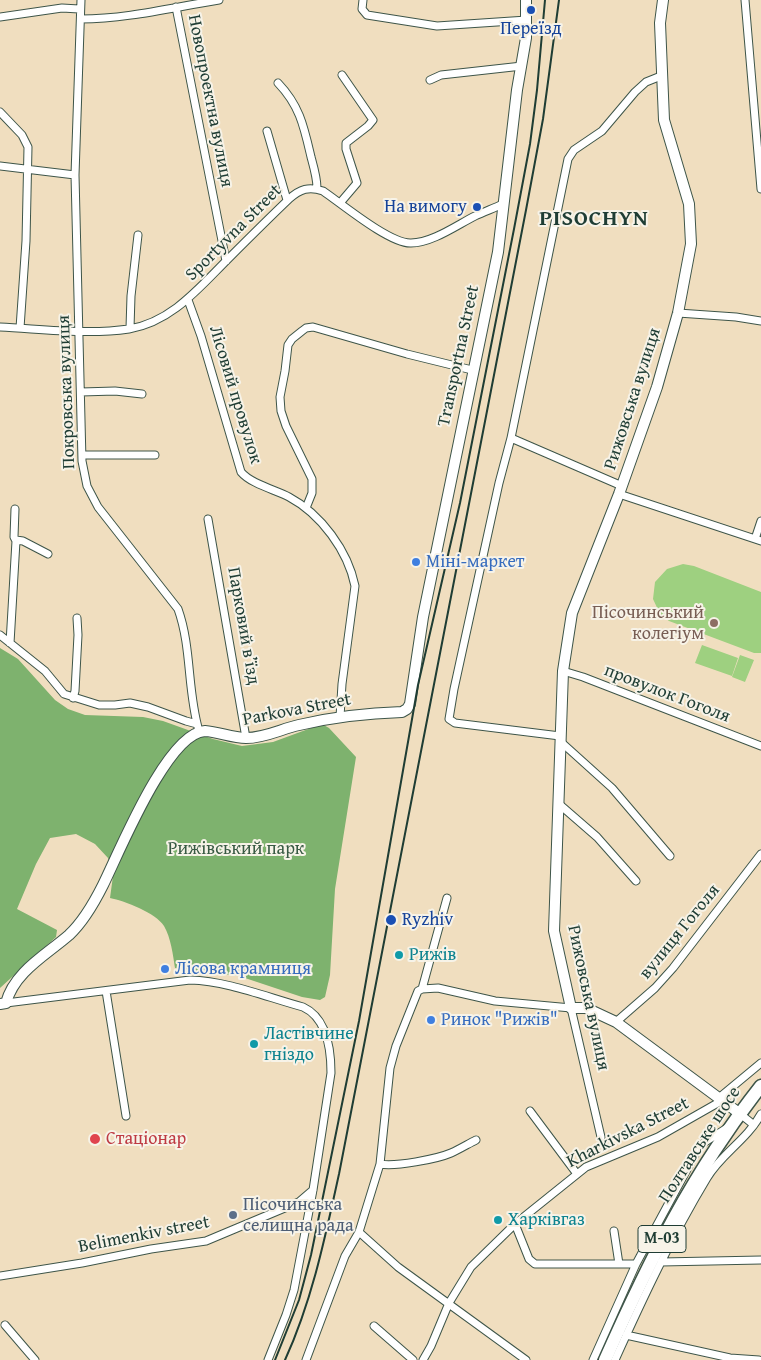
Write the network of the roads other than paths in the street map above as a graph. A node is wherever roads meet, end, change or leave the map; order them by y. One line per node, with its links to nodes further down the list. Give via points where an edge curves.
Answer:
1 (81, 0): 8 (street, Покровська вулиця)
2 (220, 0): 7 (street)
3 (363, 0): 11 (street, via 362,10 367,15 437,26)
4 (526, 0): 11 (street, Transportna Street)
5 (663, 0): 14 (street, Рижовська вулиця)
6 (745, 0): 22 (street)
7 (176, 7): 10 (street); 29 (street, Новопроектна вулиця)
8 (80, 9): 9 (street, via 62,8); 10 (street, Покровська вулиця)
9 (0, 17)
10 (80, 19): 21 (street, Покровська вулиця)
11 (527, 20): 12 (street, Transportna Street)
12 (522, 66): 15 (street, via 441,75); 27 (street, Transportna Street)
13 (342, 74): 26 (street, via 373,122 346,143 357,183)
14 (661, 76): 31 (street, Рижовська вулиця, via 664,120 691,221); 40 (street, via 646,82 602,130 568,158)
15 (430, 80)
16 (278, 82): 23 (street, via 289,94 303,123)
17 (0, 112): 20 (street, via 26,141)
18 (267, 131): 25 (street)
19 (0, 166): 20 (street)
20 (29, 168): 21 (street); 34 (street)
21 (75, 174): 36 (street, Покровська вулиця)
22 (761, 176): 24 (street)
23 (317, 188): 25 (street, Sportyvna Street, via 304,188); 26 (street)
24 (761, 190)
25 (287, 200): 29 (street, Sportyvna Street)
26 (340, 203): 27 (street, via 389,237 411,244)
27 (503, 204): 37 (street, Transportna Street, via 498,252)
28 (138, 235): 35 (street)
29 (226, 261): 30 (street, Sportyvna Street)
30 (188, 300): 35 (street, Sportyvna Street, via 166,315); 44 (street, Лісовий провулок, via 241,472)
31 (678, 313): 32 (street); 43 (street, Рижовська вулиця, via 657,387)
32 (761, 321)
33 (0, 327): 34 (street, Sportyvna Street)
34 (20, 328): 36 (street, Sportyvna Street)
35 (130, 328): 36 (street, Sportyvna Street)
36 (79, 331): 38 (street, Покровська вулиця)
37 (472, 370): 44 (street, via 313,328 306,328 297,335 286,351 280,405 286,426 312,479 312,493); 56 (street, Transportna Street, via 423,616 410,704)
38 (81, 392): 39 (street); 41 (street, Покровська вулиця)
39 (142, 394)
40 (511, 438): 43 (street); 60 (street, via 449,719 455,723)
41 (82, 455): 42 (street); 58 (street, Покровська вулиця, via 87,486 98,507 178,609 184,625)
42 (155, 455)
43 (621, 490): 49 (street); 54 (street, Рижовська вулиця, via 572,613)
44 (306, 508): 57 (street, Лісовий провулок, via 337,544 355,586)
45 (15, 509): 48 (street)
46 (208, 519): 59 (street, Парковий в’їзд)
47 (761, 521): 49 (street)
48 (16, 540): 50 (street); 53 (street)
49 (758, 540)
50 (48, 554)
51 (77, 618): 55 (street)
52 (0, 635): 53 (street, Parkova Street)
53 (10, 643): 55 (street, Parkova Street, via 45,672 64,694)
54 (562, 671): 60 (street, Рижовська вулиця); 61 (street, провулок Гоголя)
55 (74, 698): 58 (street, Parkova Street, via 99,705 130,703 148,707)
56 (402, 712): 57 (street, Parkova Street)
57 (340, 717): 59 (street, Parkova Street)
58 (198, 727): 59 (street, Parkova Street); 69 (street, via 184,740 153,783 84,918 20,978)
59 (246, 738)
60 (561, 739): 62 (street, Рижовська вулиця); 64 (street, via 612,788)
61 (761, 746)
62 (559, 804): 65 (street, via 597,837); 70 (street, Рижовська вулиця, via 554,931)
63 (761, 854): 71 (street, вулиця Гоголя, via 673,968)
64 (670, 856)
65 (636, 881)
66 (447, 898): 67 (street)
67 (422, 989): 70 (street, via 438,988 495,1001); 83 (street, via 418,991 390,1068)
68 (106, 992): 69 (street); 78 (street); 85 (street, via 202,981 226,985 311,1011 325,1032 331,1062)
69 (3, 1004)
70 (571, 1008): 71 (street, via 586,1008); 81 (street, Рижовська вулиця)
71 (616, 1022): 74 (street)
72 (761, 1063): 74 (street, Kharkivska Street)
73 (761, 1086): 76 (highway, Полтавське шосе / М-03)
74 (721, 1099): 76 (street); 84 (street, Kharkivska Street, via 658,1136 605,1158)
75 (530, 1111): 84 (street)
76 (739, 1113): 79 (highway, Полтавське шосе / М-03); 80 (street)
77 (761, 1114): 80 (street)
78 (126, 1116)
79 (731, 1124): 92 (street, via 698,1149); 105 (highway, Полтавське шосе / М-03, via 676,1212)
80 (754, 1125): 90 (street, via 708,1176)
81 (601, 1137)
82 (476, 1140): 83 (street, via 443,1155 399,1164)
83 (380, 1164): 88 (street)
84 (577, 1174): 86 (street, Kharkivska Street)
85 (313, 1190): 93 (street, Belimenkiv street, via 299,1202 206,1241); 99 (street, via 294,1290)
86 (515, 1224): 91 (street, via 533,1263); 94 (street, Kharkivska Street, via 471,1267)
87 (614, 1231): 91 (street)
88 (359, 1232): 94 (street, via 398,1267); 100 (street, via 345,1256)
89 (761, 1260): 90 (street)
90 (661, 1262): 97 (street)
91 (619, 1264): 92 (street)
92 (636, 1264): 104 (street)
93 (0, 1276)
94 (449, 1303): 102 (street, Kharkivska Street); 103 (street)
95 (5, 1325): 98 (street)
96 (374, 1326): 101 (street)
97 (626, 1335): 106 (street); 107 (street, via 730,1358)
98 (35, 1360)
99 (268, 1360)
100 (306, 1360)
101 (413, 1360)
102 (423, 1360)
103 (526, 1360)
104 (593, 1360)
105 (605, 1360)
106 (615, 1360)
107 (759, 1360)

